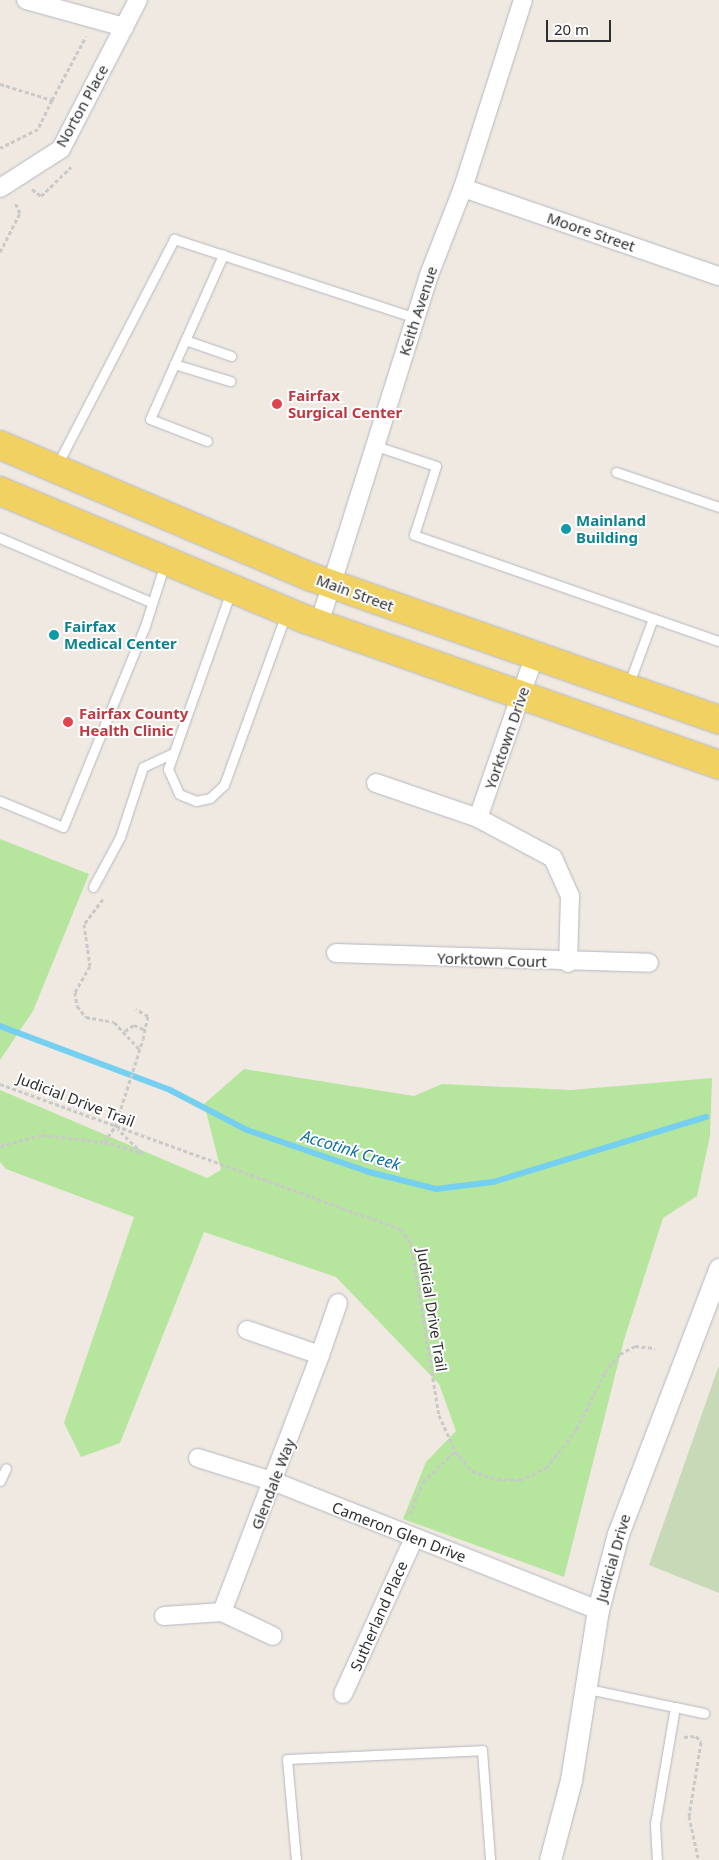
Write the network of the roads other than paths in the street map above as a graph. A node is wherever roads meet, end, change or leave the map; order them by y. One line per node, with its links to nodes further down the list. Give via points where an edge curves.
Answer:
1 (26, 0): 4 (street)
2 (138, 0): 4 (street, Norton Place)
3 (522, 0): 6 (street, Keith Avenue)
4 (124, 27): 5 (street, Norton Place, via 60,149)
5 (0, 188)
6 (463, 188): 8 (street, Moore Street); 9 (street, Keith Avenue)
7 (223, 255): 9 (lane); 10 (lane); 17 (lane, via 174,239 85,419)
8 (719, 276)
9 (415, 318): 16 (street, Keith Avenue)
10 (185, 340): 11 (lane); 12 (lane)
11 (231, 356)
12 (174, 364): 13 (lane); 14 (lane, via 150,419)
13 (230, 381)
14 (207, 441)
15 (0, 445): 17 (main road, Main Street)
16 (376, 446): 23 (street, Keith Avenue); 27 (lane, via 436,466 414,535)
17 (55, 469): 23 (main road, Main Street)
18 (616, 472): 20 (lane)
19 (0, 491): 22 (main road)
20 (719, 507)
21 (1, 540): 25 (lane)
22 (165, 563): 24 (main road); 25 (lane)
23 (332, 585): 28 (street, Keith Avenue); 30 (main road, Main Street)
24 (231, 590): 26 (main road); 34 (lane)
25 (151, 602): 37 (lane, via 63,827)
26 (287, 612): 28 (main road); 34 (lane, via 224,785 210,798 196,801 179,794 168,769)
27 (653, 618): 29 (lane); 31 (lane)
28 (319, 624): 32 (main road)
29 (719, 641)
30 (534, 657): 31 (main road, Main Street); 32 (street, Yorktown Drive)
31 (628, 688): 33 (main road, Main Street)
32 (522, 696): 35 (main road); 38 (street, Yorktown Drive)
33 (719, 720)
34 (173, 753): 39 (lane, via 143,767 120,837)
35 (719, 765)
36 (376, 783): 38 (street)
37 (0, 801)
38 (478, 818): 41 (street, via 553,858 570,896)
39 (93, 887)
40 (336, 953): 41 (street, Yorktown Court)
41 (568, 963): 42 (street, Yorktown Court)
42 (649, 964)
43 (719, 1269): 52 (street, Judicial Drive, via 618,1534)
44 (338, 1303): 46 (street, Glendale Way)
45 (247, 1330): 46 (street)
46 (320, 1355): 50 (street, Glendale Way)
47 (198, 1458): 50 (street, Cameron Glen Drive)
48 (6, 1468): 49 (lane)
49 (0, 1481)
50 (275, 1482): 51 (street, Cameron Glen Drive); 53 (street, Glendale Way)
51 (408, 1536): 52 (street, Cameron Glen Drive); 57 (street, Sutherland Place)
52 (598, 1610): 56 (street, Judicial Drive)
53 (222, 1612): 54 (street); 55 (street)
54 (164, 1616)
55 (273, 1636)
56 (588, 1689): 58 (lane); 62 (street, Judicial Drive, via 571,1780)
57 (343, 1694)
58 (675, 1707): 59 (lane); 63 (lane, via 655,1824)
59 (704, 1713)
60 (296, 1860): 61 (lane, via 287,1759 482,1750)
61 (490, 1860)
62 (550, 1860)
63 (657, 1860)

